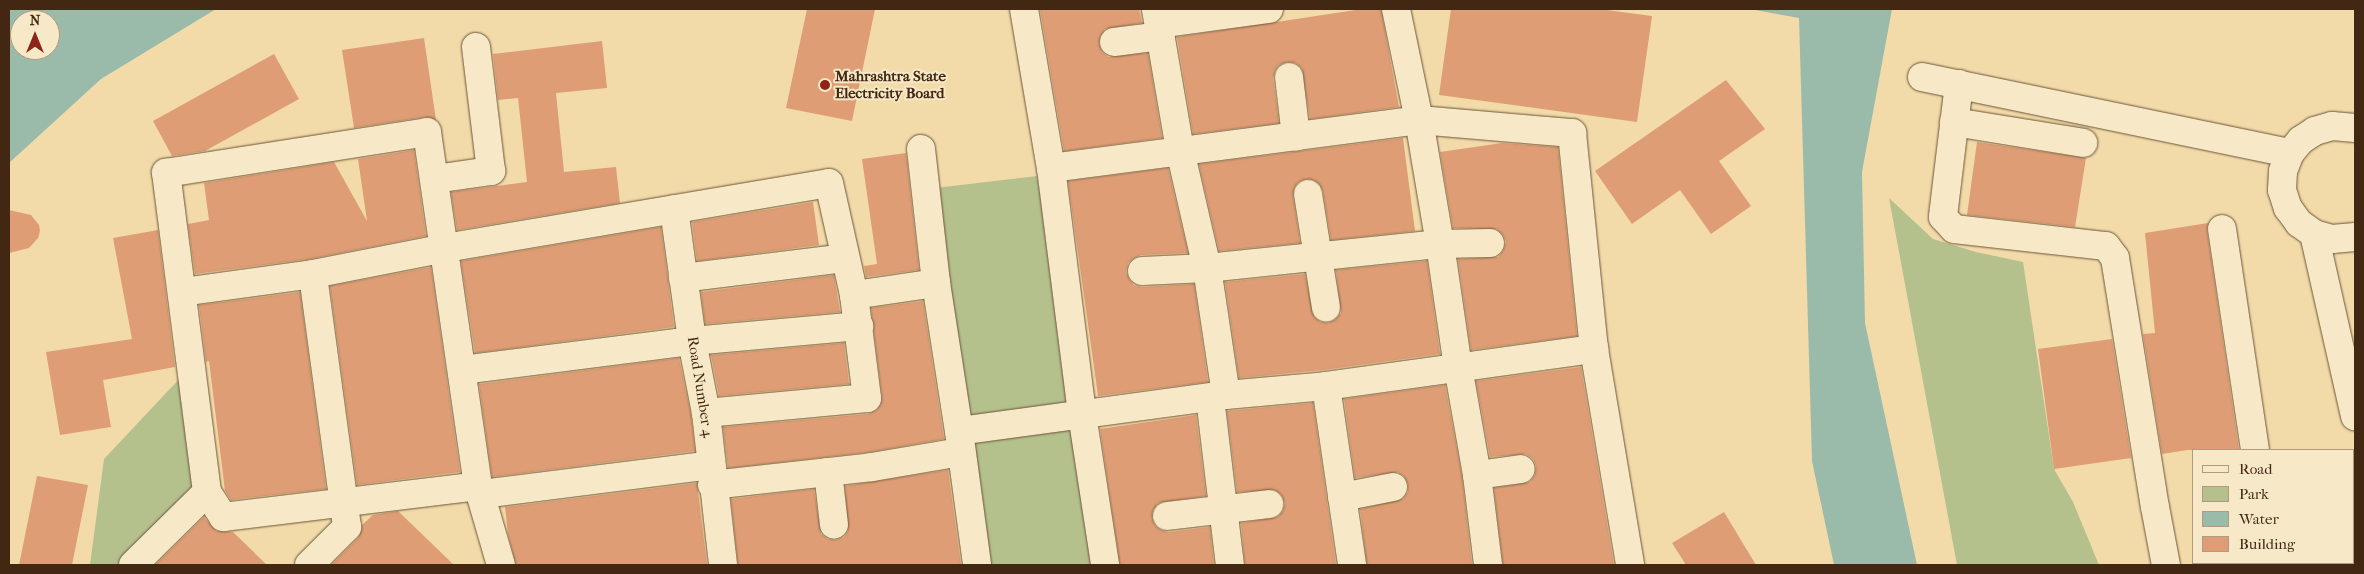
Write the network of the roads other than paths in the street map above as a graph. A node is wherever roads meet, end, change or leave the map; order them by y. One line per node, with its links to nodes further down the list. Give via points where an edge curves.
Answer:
1 (1024, 9): 18 (street)
2 (1269, 9): 4 (street)
3 (1396, 9): 10 (street)
4 (1159, 23): 5 (street); 16 (street)
5 (1114, 42)
6 (476, 47): 19 (street, via 491,171)
7 (1289, 77): 13 (street)
8 (1922, 77): 9 (street)
9 (1959, 84): 11 (street); 17 (street)
10 (1419, 120): 13 (street); 26 (street); 40 (street, via 1572,133)
11 (1954, 122): 14 (street); 73 (street, via 1943,217 1954,229 2106,246 2116,258 2154,507)
12 (2355, 128): 17 (street, via 2332,126 2315,131)
13 (1296, 137): 16 (street)
14 (2083, 143)
15 (921, 149): 34 (street)
16 (1180, 150): 18 (street); 30 (street)
17 (2290, 153): 23 (street, via 2283,171 2282,190 2288,208 2299,223)
18 (1051, 168): 46 (street)
19 (435, 178): 27 (street); 35 (street, via 427,132 166,173)
20 (1308, 194): 28 (street)
21 (674, 209): 27 (street); 29 (street, via 829,183); 33 (street, Road Number 4)
22 (2222, 229): 49 (street)
23 (2314, 234): 24 (street, via 2332,239); 47 (street)
24 (2355, 237)
25 (1490, 243): 26 (street)
26 (1440, 244): 28 (street); 41 (street)
27 (445, 248): 32 (street); 42 (street)
28 (1318, 256): 30 (street); 37 (street)
29 (845, 258): 33 (street); 36 (street)
30 (1207, 268): 31 (street); 44 (street)
31 (1142, 271)
32 (313, 274): 35 (street); 58 (street)
33 (683, 278): 39 (street, Road Number 4)
34 (936, 283): 36 (street); 48 (street)
35 (182, 292): 56 (street)
36 (854, 295): 38 (street)
37 (1326, 308)
38 (859, 326): 39 (street); 45 (street, via 867,398)
39 (692, 341): 42 (street); 45 (street, Road Number 4)
40 (1594, 349): 41 (street); 72 (street)
41 (1458, 367): 43 (street); 53 (street)
42 (462, 370): 55 (street)
43 (1326, 386): 44 (street); 57 (street)
44 (1218, 396): 46 (street); 60 (street)
45 (706, 413): 52 (street, Road Number 4)
46 (1082, 414): 48 (street); 68 (street)
47 (2355, 416)
48 (960, 441): 51 (street, via 872,467); 67 (street)
49 (2255, 449)
50 (1521, 469): 53 (street)
51 (828, 472): 52 (street); 62 (street)
52 (712, 475): 55 (street); 66 (street, Road Number 4)
53 (1477, 475): 71 (street)
54 (1393, 487): 57 (street)
55 (480, 490): 58 (street); 65 (street)
56 (207, 492): 58 (street, via 223,517); 63 (street)
57 (1342, 497): 70 (street)
58 (344, 502): 64 (street, via 347,527)
59 (1269, 504): 60 (street)
60 (1223, 510): 61 (street); 69 (street)
61 (1167, 516)
62 (834, 525)
63 (133, 565)
64 (309, 565)
65 (501, 565)
66 (723, 565)
67 (977, 565)
68 (1105, 565)
69 (1230, 565)
70 (1352, 565)
71 (1488, 565)
72 (1630, 565)
73 (2166, 565)

